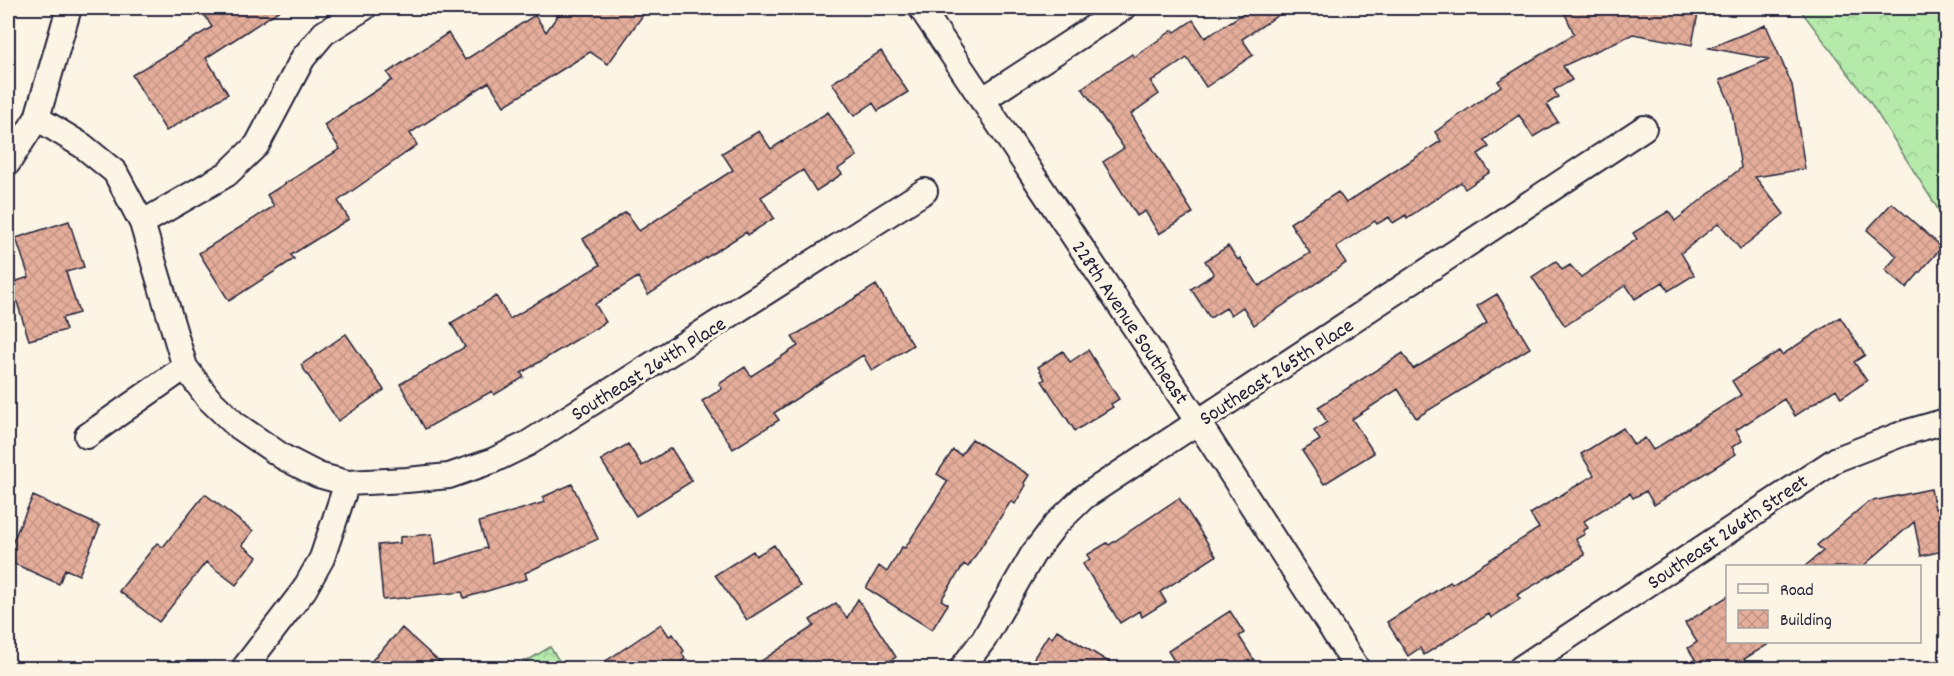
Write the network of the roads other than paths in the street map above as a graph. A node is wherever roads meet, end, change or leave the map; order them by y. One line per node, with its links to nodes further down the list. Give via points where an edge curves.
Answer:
1 (69, 8): 6 (street)
2 (364, 8): 10 (street, via 324,33 303,58 257,145 227,174)
3 (921, 8): 5 (street, 228th Avenue Southeast)
4 (1123, 8): 5 (street)
5 (982, 100): 13 (street, 228th Avenue Southeast)
6 (36, 118): 8 (street); 10 (street, Southeast 264th Place, via 106,163 115,172)
7 (1644, 128): 13 (street, Southeast 265th Place)
8 (8, 163)
9 (925, 191): 15 (street, Southeast 264th Place, via 527,444 450,476)
10 (142, 223): 11 (street, Southeast 264th Place)
11 (185, 367): 14 (street); 15 (street, Southeast 264th Place, via 207,398 235,424 300,466)
12 (1947, 421): 19 (street, Southeast 266th Street, via 1837,459)
13 (1198, 422): 17 (street, Southeast 265th Place, via 1084,497 1056,524); 18 (street, 228th Avenue Southeast)
14 (87, 436)
15 (347, 483): 16 (street, via 322,558 304,590)
16 (244, 669)
17 (962, 669)
18 (1357, 669)
19 (1521, 669)

